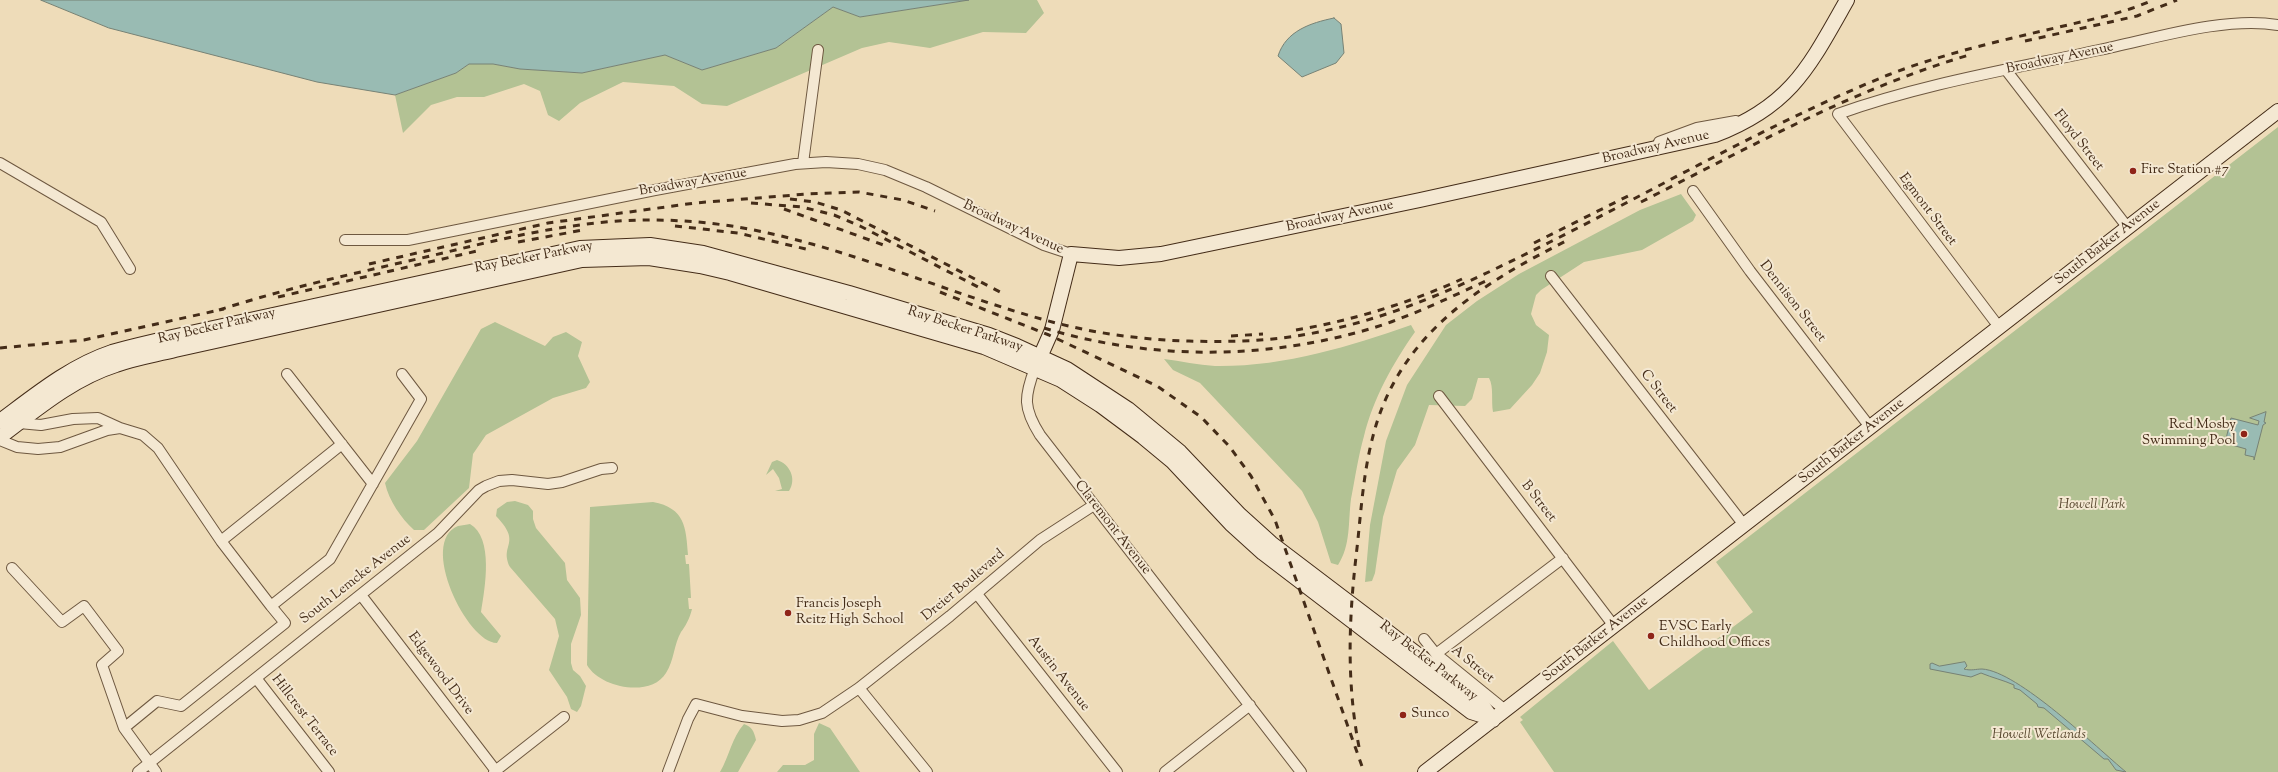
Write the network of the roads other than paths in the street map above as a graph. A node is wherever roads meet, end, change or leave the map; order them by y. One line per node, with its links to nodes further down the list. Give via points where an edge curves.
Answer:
1 (1847, 0): 12 (main road, Broadway Avenue, via 1806,71 1789,90 1752,118 1715,136 1161,254 1119,258)
2 (2278, 25): 4 (street, Broadway Avenue, via 2223,25)
3 (818, 50): 7 (street)
4 (2006, 70): 5 (street, Broadway Avenue, via 1890,97); 10 (street, Floyd Street)
5 (1845, 112): 15 (street, Egmont Street, via 1838,114 1849,131)
6 (2278, 112): 10 (main road, South Barker Avenue)
7 (803, 163): 11 (street, Broadway Avenue, via 408,240); 12 (street, Broadway Avenue, via 839,162 885,170 926,187 1044,245)
8 (0, 164): 13 (street, via 101,222)
9 (1693, 191): 23 (street, Dennison Street, via 1750,271)
10 (2128, 228): 15 (main road, South Barker Avenue)
11 (345, 240)
12 (1071, 254): 16 (main road, Claremont Avenue, via 1052,330)
13 (130, 269)
14 (1551, 276): 29 (street, C Street)
15 (1999, 327): 23 (main road, South Barker Avenue)
16 (1038, 362): 20 (main road, Ray Becker Parkway, via 989,335 734,261 703,253 650,245 602,246 556,252 117,351 63,375); 21 (main road, Ray Becker Parkway, via 730,273 649,258 602,258 558,264 115,365 70,386); 28 (street, Claremont Avenue, via 1026,400 1030,420); 44 (main road, Ray Becker Parkway, via 1088,381 1151,427 1180,452 1235,510 1271,543 1479,701)
17 (287, 374): 25 (street)
18 (402, 374): 27 (street, via 421,399)
19 (1439, 396): 31 (street, B Street)
20 (0, 421)
21 (19, 423): 22 (street, via 41,425 73,419 98,418); 24 (main road, Ray Becker Parkway)
22 (120, 428): 24 (street, via 60,447 17,448); 30 (street, via 143,435 158,448)
23 (1870, 428): 29 (main road, South Barker Avenue)
24 (0, 439)
25 (342, 444): 27 (street); 30 (street)
26 (612, 468): 34 (street, South Lemcke Avenue, via 548,484 512,480 486,486 479,490 438,533)
27 (373, 484): 35 (street, via 330,559)
28 (1094, 505): 33 (street, Dreier Boulevard, via 1040,540); 41 (street, Claremont Avenue)
29 (1744, 526): 36 (main road, South Barker Avenue)
30 (220, 542): 35 (street)
31 (1563, 558): 36 (street, B Street); 38 (street)
32 (12, 568): 45 (street, via 62,622 84,606 118,651 102,665)
33 (977, 594): 40 (street, Dreier Boulevard); 53 (street, Austin Avenue)
34 (361, 595): 39 (street, South Lemcke Avenue); 47 (street, Edgewood Drive)
35 (271, 606): 45 (street, via 285,623 181,706 157,701)
36 (1614, 626): 42 (main road, South Barker Avenue)
37 (1424, 639): 38 (street, A Street)
38 (1436, 654): 42 (street, A Street)
39 (256, 678): 46 (street, South Lemcke Avenue); 50 (street, Hillcrest Terrace)
40 (859, 688): 51 (street, Dreier Boulevard, via 822,713 799,720 764,719 696,704); 52 (street)
41 (1250, 705): 54 (street); 55 (street, Claremont Avenue)
42 (1505, 710): 44 (main road, South Barker Avenue)
43 (564, 717): 47 (street)
44 (1493, 720): 56 (main road, South Barker Avenue)
45 (124, 728): 46 (street)
46 (149, 764): 48 (street, South Lemcke Avenue); 49 (street)
47 (495, 771)
48 (138, 772)
49 (156, 772)
50 (329, 772)
51 (668, 772)
52 (928, 772)
53 (1117, 772)
54 (1165, 772)
55 (1301, 772)
56 (1425, 772)

